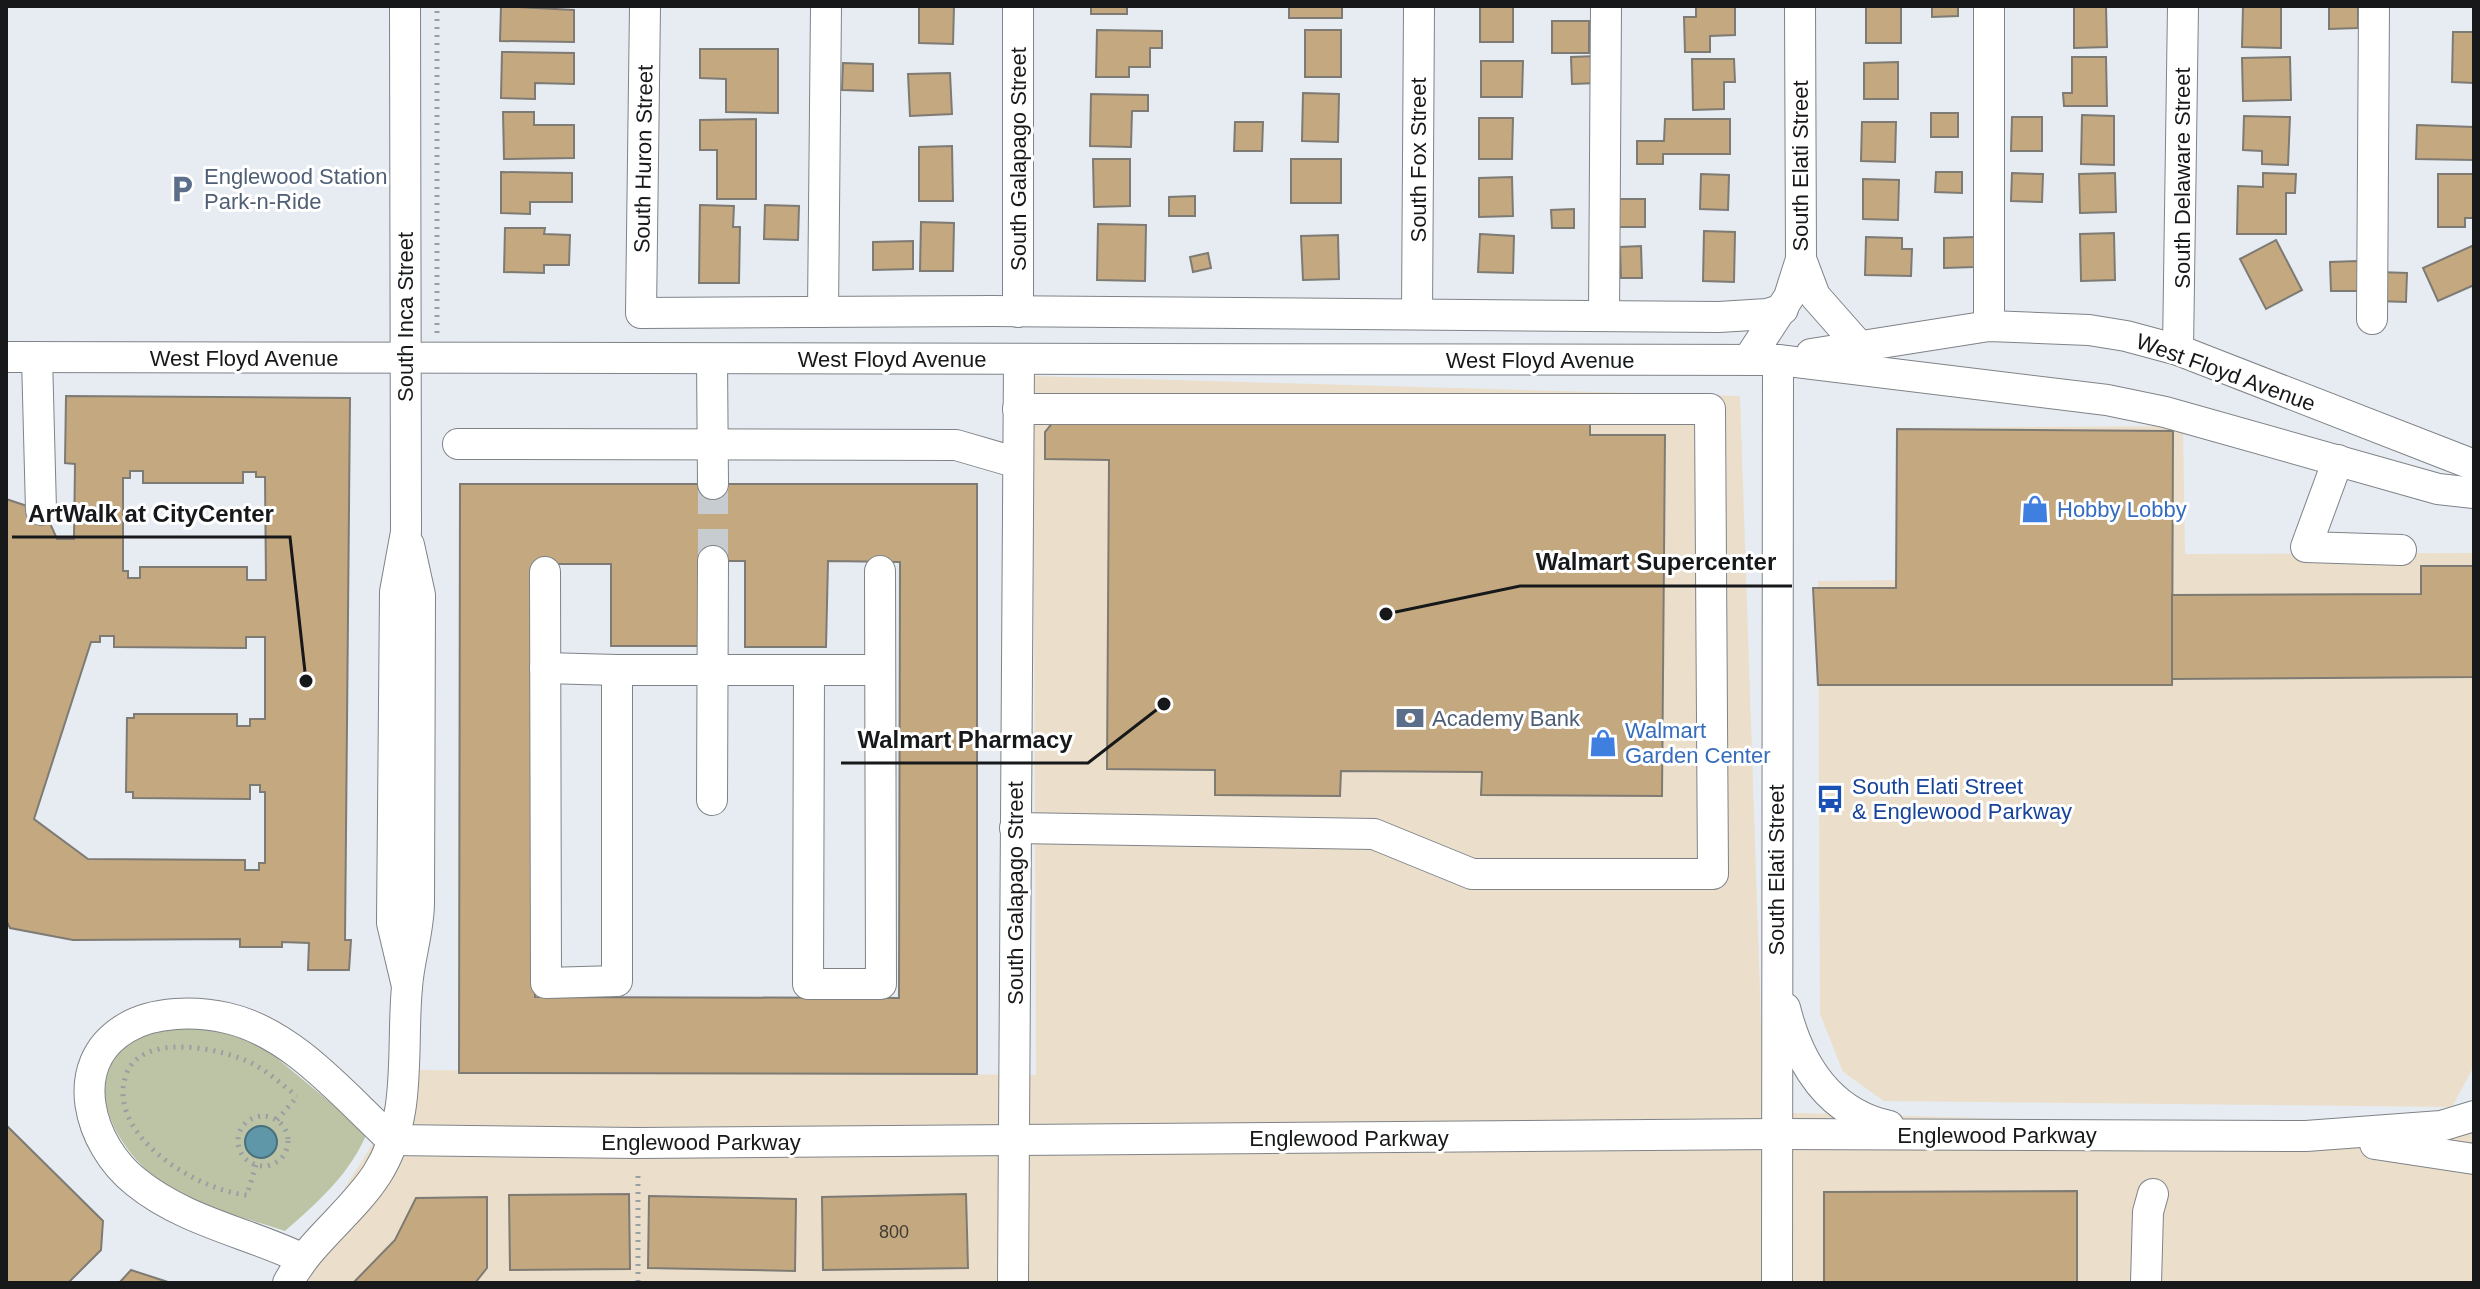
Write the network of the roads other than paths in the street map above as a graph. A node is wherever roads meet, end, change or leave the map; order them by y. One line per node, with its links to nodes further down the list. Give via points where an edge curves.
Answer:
1 (405, 6): 24 (street, South Inca Street)
2 (645, 6): 15 (street, South Huron Street)
3 (826, 6): 13 (street)
4 (1018, 6): 14 (street, South Galapago Street)
5 (1419, 6): 16 (street, South Fox Street)
6 (1606, 6): 17 (street)
7 (1800, 6): 11 (street, South Elati Street)
8 (1989, 6): 19 (street)
9 (2183, 6): 21 (street, South Delaware Street)
10 (2374, 6): 18 (street)
11 (1801, 259): 12 (street, South Elati Street); 20 (street, via 1815,296)
12 (1783, 309): 17 (street, West Floyd Avenue, via 1719,317); 28 (street, South Elati Street)
13 (823, 312): 14 (street, West Floyd Avenue); 15 (street, West Floyd Avenue)
14 (1018, 312): 16 (street, West Floyd Avenue)
15 (641, 313)
16 (1417, 314): 17 (street, West Floyd Avenue)
17 (1604, 314)
18 (2372, 319)
19 (1989, 326): 20 (street, West Floyd Avenue); 21 (street, West Floyd Avenue, via 2089,330)
20 (1860, 347): 28 (street, West Floyd Avenue)
21 (2178, 350): 33 (street, West Floyd Avenue)
22 (6, 357): 23 (street, West Floyd Avenue)
23 (37, 357): 24 (street, West Floyd Avenue); 40 (street)
24 (404, 358): 25 (street, West Floyd Avenue); 57 (street, South Inca Street, via 406,532 395,592 392,923 407,986 405,1067)
25 (712, 359): 26 (street, West Floyd Avenue); 32 (street)
26 (1019, 360): 27 (street, West Floyd Avenue); 29 (street, South Galapago Street)
27 (1421, 360): 28 (street, West Floyd Avenue); 30 (street)
28 (1763, 360): 35 (street, West Floyd Avenue, via 2107,400); 52 (street, South Elati Street)
29 (1018, 409): 30 (street); 36 (street, South Galapago Street)
30 (1418, 409): 51 (street, via 1710,409 1713,874 1472,874 1374,834)
31 (458, 444): 32 (street)
32 (713, 444): 36 (street, via 956,445); 38 (street)
33 (2443, 453): 34 (street); 37 (street, West Floyd Avenue)
34 (2474, 455)
35 (2338, 460): 39 (street, West Floyd Avenue, via 2438,489); 41 (street, via 2306,547)
36 (1018, 463): 51 (street, South Galapago Street)
37 (2474, 465)
38 (713, 484)
39 (2474, 493)
40 (41, 510)
41 (2401, 550)
42 (713, 561): 47 (street)
43 (880, 571): 49 (street)
44 (545, 572): 45 (street)
45 (545, 668): 46 (street); 46 (street, via 546,983 617,981)
46 (617, 670): 47 (street)
47 (713, 670): 48 (street); 50 (street)
48 (809, 670): 49 (street); 49 (street, via 808,984 881,984)
49 (880, 670)
50 (712, 800)
51 (1015, 828): 58 (street, South Galapago Street)
52 (1776, 971): 54 (street, South Elati Street); 55 (street, via 1799,1049 1825,1092 1858,1117)
53 (2474, 1116): 56 (street, Englewood Parkway, via 2441,1126)
54 (1775, 1134): 55 (street, Englewood Parkway); 58 (street, Englewood Parkway); 63 (street, South Elati Street)
55 (1928, 1134): 56 (street, Englewood Parkway)
56 (2306, 1136): 59 (street, Englewood Parkway)
57 (392, 1140): 58 (street, Englewood Parkway); 61 (street, South Inca Street, via 378,1173); 61 (street, via 299,1056 264,1031 228,1018 158,1016 126,1027 103,1047 90,1095 92,1124 108,1155 166,1203 254,1236)
58 (1013, 1140): 62 (street, South Galapago Street)
59 (2474, 1159)
60 (2153, 1194): 64 (street)
61 (294, 1271)
62 (1013, 1283)
63 (1777, 1283)
64 (2146, 1283)

